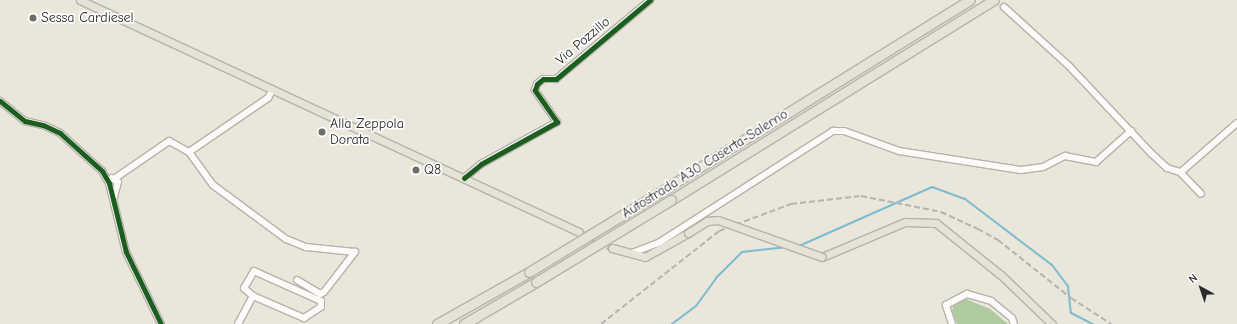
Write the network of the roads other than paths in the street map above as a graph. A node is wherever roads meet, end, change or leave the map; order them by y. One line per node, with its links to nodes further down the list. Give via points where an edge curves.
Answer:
1 (80, 0): 6 (main road)
2 (650, 0): 12 (street, Via Pozzillo, via 556,79 543,79 537,84 535,90 557,122 481,164)
3 (970, 0): 22 (highway, Autostrada A30 Caserta-Salerno, bridge, via 529,272)
4 (994, 0): 23 (highway, Autostrada A30 Caserta-Salerno, bridge, via 671,200)
5 (1004, 7): 9 (street, via 1069,66)
6 (273, 89): 10 (street, via 268,98); 12 (main road)
7 (0, 101): 13 (street, via 24,121 43,124 60,133)
8 (1237, 124): 11 (street)
9 (1131, 131): 11 (street, via 1168,168); 17 (street, via 1096,162 1065,156 1042,167 1021,170 899,152 844,130 833,131 660,242)
10 (189, 152): 13 (street, via 169,141 130,165); 18 (street, via 213,185 286,239 306,247 355,252 320,294)
11 (1181, 172): 14 (street)
12 (464, 178): 15 (main road)
13 (113, 183): 20 (street, via 113,200 126,252)
14 (1201, 194)
15 (579, 232)
16 (612, 248): 17 (main road)
17 (627, 254): 26 (main road, bridge, via 645,257 707,221 718,220 822,257 905,222 921,219 936,223 1001,275)
18 (297, 280)
19 (253, 296): 19 (street, via 304,318 320,307 321,301 254,271 244,288); 21 (street)
20 (162, 324)
21 (238, 324)
22 (437, 324)
23 (464, 324)
24 (952, 324): 25 (street, via 946,305 967,294 991,301 1012,318)
25 (1014, 324)
26 (1052, 324)

